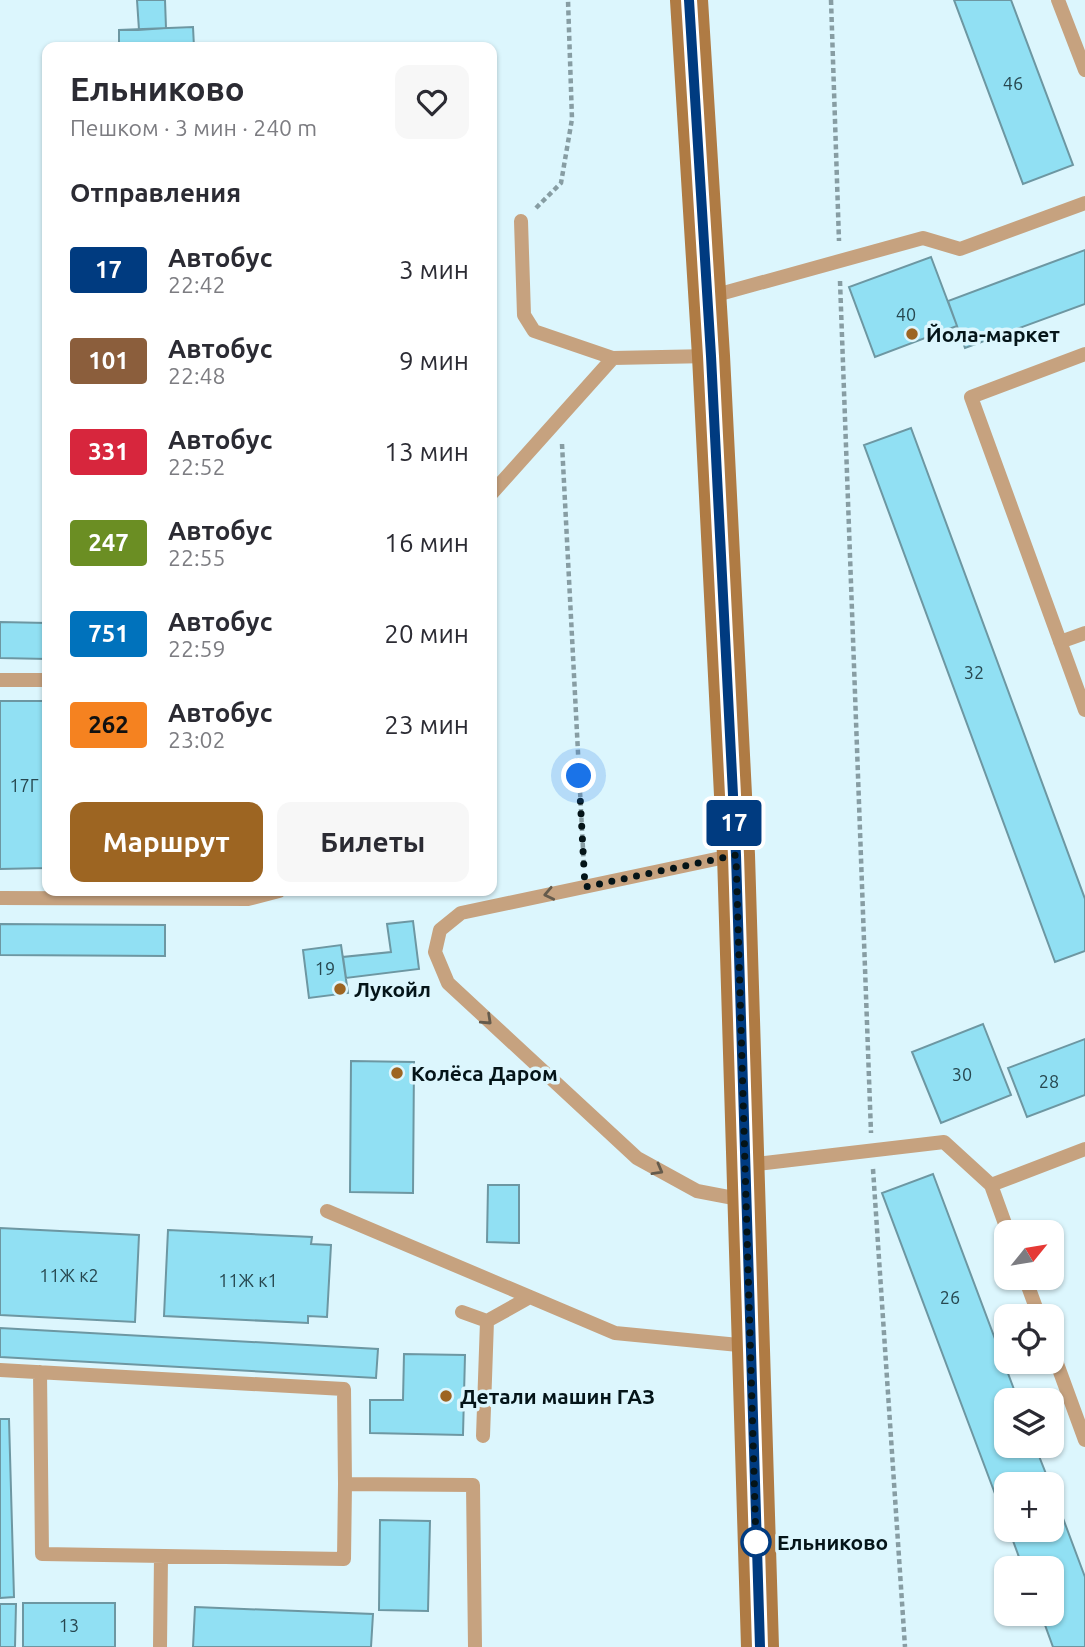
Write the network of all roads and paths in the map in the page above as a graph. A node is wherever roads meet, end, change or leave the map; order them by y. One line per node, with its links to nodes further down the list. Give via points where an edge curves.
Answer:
1 (568, 0): 8 (path, via 572,119 561,183)
2 (689, 0): 10 (main road)
3 (831, 0): 9 (path)
4 (1058, 0): 5 (lane)
5 (1082, 50): 6 (lane)
6 (1085, 70)
7 (1085, 203): 9 (lane, via 960,249 923,238)
8 (521, 220): 13 (lane, via 524,315 534,331)
9 (840, 261): 10 (lane); 26 (path)
10 (707, 297): 12 (main road)
11 (1085, 354): 17 (lane, via 971,397)
12 (711, 356): 13 (lane); 21 (main road)
13 (613, 358): 14 (lane)
14 (561, 416): 15 (lane); 22 (path)
15 (497, 488)
16 (1085, 632): 17 (lane)
17 (1060, 642): 20 (lane)
18 (0, 680): 19 (lane)
19 (42, 680)
20 (1085, 710)
21 (736, 855): 22 (lane); 27 (main road)
22 (585, 887): 27 (lane, one-way to 27, via 461,913 440,930 435,952 448,983 637,1158 697,1191)
23 (260, 896): 24 (lane)
24 (0, 898)
25 (1085, 1149): 28 (lane)
26 (872, 1150): 27 (lane); 28 (lane, via 944,1142); 45 (path)
27 (744, 1183): 34 (main road)
28 (991, 1185): 30 (lane)
29 (327, 1212): 31 (lane)
30 (1004, 1220)
31 (530, 1297): 33 (lane); 34 (lane, via 615,1333)
32 (462, 1312): 33 (lane)
33 (487, 1321): 38 (lane)
34 (748, 1346): 44 (main road)
35 (0, 1370): 36 (lane)
36 (40, 1372): 40 (lane, via 344,1389); 41 (lane, via 42,1554)
37 (1061, 1374): 39 (lane)
38 (484, 1436)
39 (1085, 1440)
40 (345, 1484): 41 (lane, via 344,1559); 43 (lane, via 473,1485)
41 (161, 1556): 42 (lane)
42 (160, 1647)
43 (475, 1647)
44 (760, 1647)
45 (905, 1647)

